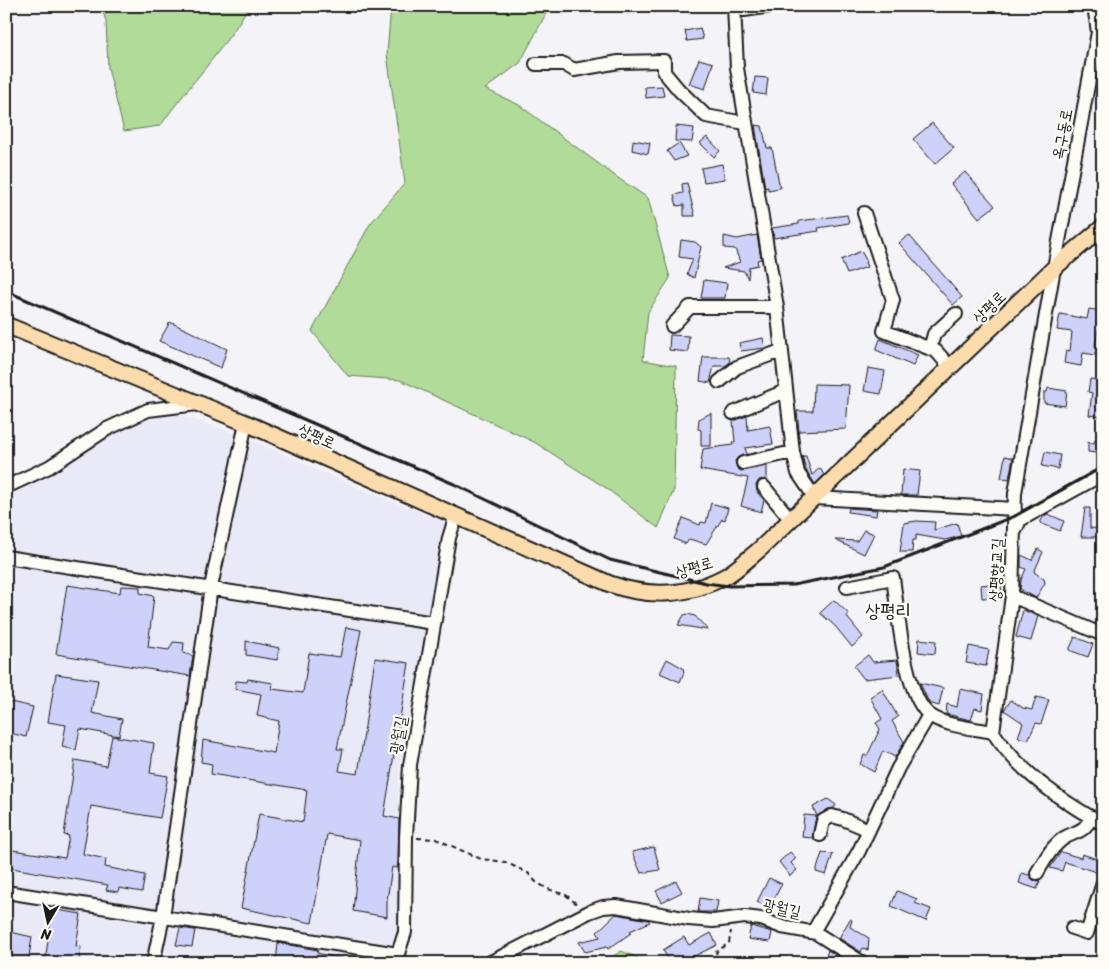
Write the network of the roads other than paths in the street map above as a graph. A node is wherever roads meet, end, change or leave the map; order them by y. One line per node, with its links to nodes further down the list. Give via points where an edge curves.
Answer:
1 (772, 6): 3 (street, via 744,10)
2 (1094, 6): 8 (street, 옥구동로, via 1098,32)
3 (734, 7): 5 (street, via 737,68)
4 (536, 64): 5 (street, via 564,64 574,70 619,62 664,61 664,72 706,116)
5 (745, 123): 9 (street)
6 (864, 213): 13 (street, via 893,300 884,331)
7 (1103, 227): 8 (main road, 상평로)
8 (1054, 268): 15 (main road, 상평로); 27 (street, 상평향교길, via 1015,493)
9 (776, 307): 12 (street, via 690,307); 14 (street)
10 (956, 314): 13 (street, via 934,334)
11 (6, 325): 18 (main road, 상평로)
12 (672, 326)
13 (930, 349): 15 (street, via 936,351)
14 (780, 351): 16 (street, via 737,367); 17 (street)
15 (950, 368): 26 (main road, 상평로)
16 (719, 382)
17 (785, 390): 19 (street); 21 (street)
18 (197, 404): 20 (main road, 상평로); 24 (street, 상평로, via 148,410 107,429 49,467)
19 (733, 413)
20 (246, 423): 28 (main road, 상평로); 32 (street)
21 (793, 452): 22 (street); 26 (street, via 798,473)
22 (743, 463)
23 (1103, 474): 30 (street, via 1020,520)
24 (6, 487)
25 (764, 487): 29 (street)
26 (815, 498): 27 (street); 29 (main road, 상평로)
27 (1015, 509): 30 (street, 상평향교길)
28 (456, 515): 29 (main road, 상평로, via 610,584 633,592 661,594 727,576); 35 (street, 광월길)
29 (791, 520)
30 (1014, 536): 34 (street, 상평향교길)
31 (6, 557): 32 (street)
32 (211, 587): 35 (street); 45 (street)
33 (847, 587): 37 (street, via 893,578 910,684 919,705)
34 (1012, 596): 36 (street); 38 (street, 상평향교길)
35 (434, 622): 48 (street, 광월길, via 410,765 405,932)
36 (1103, 634)
37 (929, 715): 38 (street, via 950,724); 40 (street, via 898,768)
38 (994, 732): 39 (street, via 1024,770)
39 (1097, 821): 42 (street, via 1065,838)
40 (869, 830): 41 (street, via 832,816 823,821); 47 (street)
41 (820, 835)
42 (1037, 873)
43 (1103, 883): 46 (street, via 1087,933)
44 (6, 892): 45 (street)
45 (163, 917): 48 (street); 49 (street)
46 (1072, 928)
47 (813, 932): 50 (street, 광월길, via 782,927 761,919 712,921 616,906 603,907); 51 (street, 광월길)
48 (397, 958)
49 (153, 963)
50 (489, 963)
51 (863, 963)

